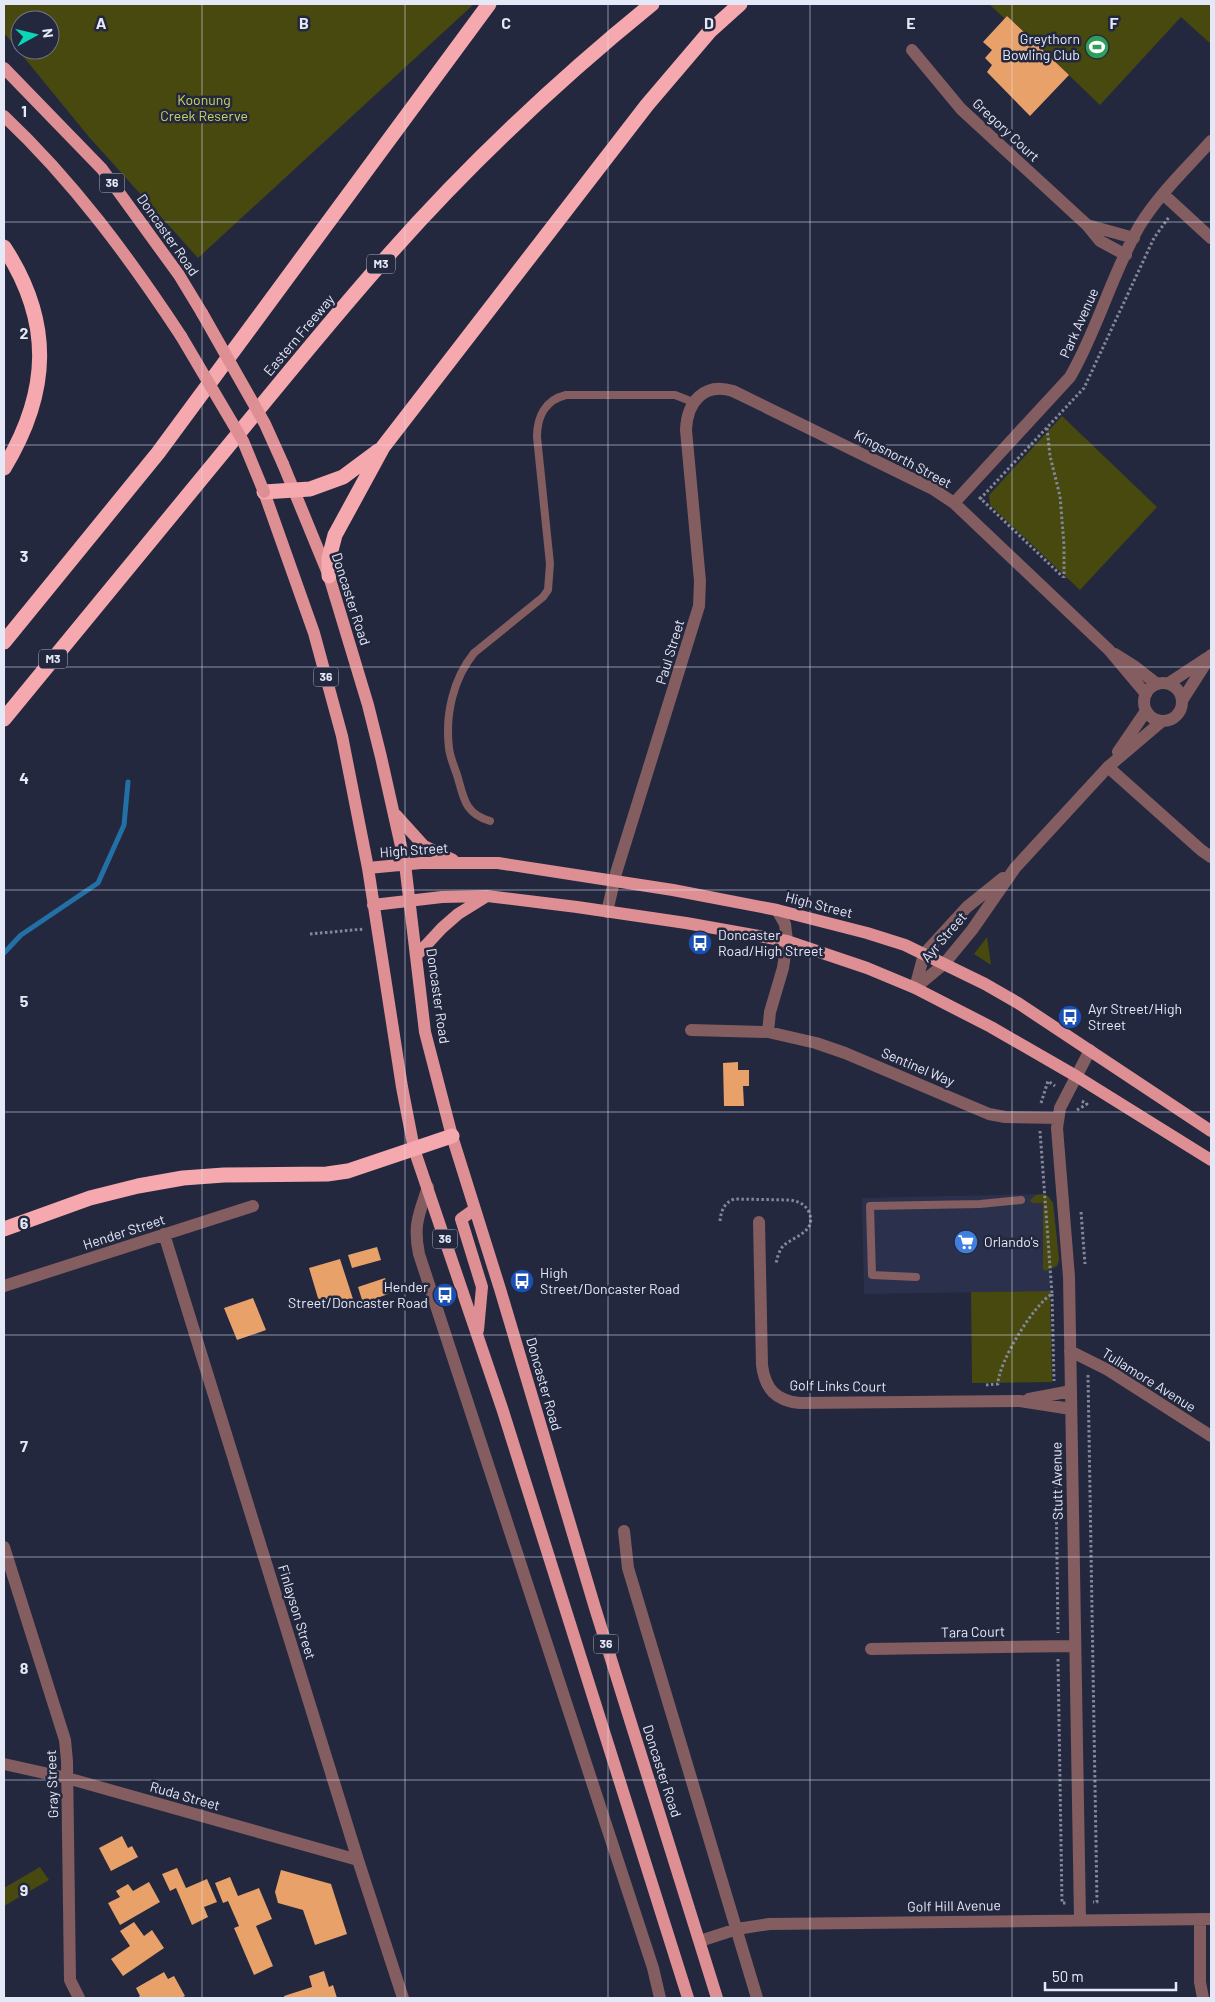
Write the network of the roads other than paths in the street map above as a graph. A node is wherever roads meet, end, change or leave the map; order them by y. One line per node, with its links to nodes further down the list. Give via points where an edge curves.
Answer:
1 (489, 4): 21 (highway, via 158,453)
2 (652, 4): 27 (highway, Eastern Freeway / M3, via 450,188 386,258)
3 (740, 4): 15 (highway, via 710,31 647,105)
4 (912, 50): 9 (street, Gregory Court, via 961,109)
5 (4, 68): 17 (main road, Doncaster Road / 36, bridge, via 102,169 179,276 266,424)
6 (4, 116): 18 (main road, 36, bridge, via 73,187 152,290 242,441)
7 (1211, 141): 8 (street, Park Avenue)
8 (1163, 194): 10 (street, Park Avenue); 11 (street)
9 (1087, 225): 10 (street, Gregory Court); 13 (street, Gregory Court, via 1100,241)
10 (1134, 238): 13 (street, Park Avenue)
11 (1211, 238)
12 (4, 247): 16 (highway, via 19,271 33,310 39,338 40,376 19,442)
13 (1126, 254): 19 (street, Park Avenue, via 1070,377)
14 (696, 399): 19 (street, Kingsnorth Street, via 712,389 734,390 911,477); 31 (lane, via 675,395 566,395 548,402 540,418 537,438 550,564 548,590 474,653 456,682 451,703 449,748 463,796 478,818); 37 (street, Paul Street, via 689,411 686,430 700,581 699,606)
15 (383, 447): 17 (highway, via 343,477 310,489); 20 (highway, via 335,535 329,558)
16 (4, 468)
17 (294, 490): 18 (highway); 20 (main road, Doncaster Road / 36)
18 (264, 492): 35 (main road, 36, via 317,643 342,736)
19 (954, 503): 22 (street, Kingsnorth Street)
20 (329, 576): 30 (main road, Doncaster Road / 36, via 368,705)
21 (4, 642)
22 (1109, 650): 23 (street, Kingsnorth Street); 24 (street, Kingsnorth Street)
23 (1163, 684): 24 (street, via 1152,686); 25 (street, via 1178,689); 25 (street, via 1211,655)
24 (1146, 694): 26 (street)
25 (1183, 700): 28 (street, via 1177,716)
26 (1146, 711): 28 (street); 29 (street, Ayr Street)
27 (4, 719)
28 (1161, 722): 29 (street, Ayr Street)
29 (1108, 767): 32 (street); 36 (street, Ayr Street)
30 (394, 813): 33 (main road, via 424,846); 34 (main road, Doncaster Road / 36)
31 (490, 821)
32 (1211, 857)
33 (457, 862): 34 (main road, High Street); 37 (main road, High Street, via 498,863)
34 (405, 864): 35 (main road, High Street); 39 (main road, Doncaster Road / 36)
35 (368, 868): 40 (main road, 36)
36 (1015, 868): 44 (street, Ayr Street, via 966,907); 46 (street, Ayr Street)
37 (614, 881): 41 (main road, High Street); 42 (street, Paul Street)
38 (487, 896): 39 (main road); 42 (main road); 45 (main road, via 458,914)
39 (410, 901): 40 (main road); 45 (main road, Doncaster Road / 36)
40 (373, 905): 55 (main road, 36)
41 (777, 910): 43 (street, via 785,924); 44 (main road, High Street, via 867,933)
42 (607, 912): 43 (main road)
43 (787, 942): 47 (main road, via 867,968); 49 (street)
44 (924, 954): 46 (main road, High Street); 47 (street, Ayr Street)
45 (416, 956): 54 (main road, Doncaster Road / 36, via 425,1032)
46 (944, 964): 47 (street, Ayr Street); 50 (main road, High Street, via 1018,1003)
47 (915, 988): 51 (main road)
48 (690, 1030): 49 (street, Sentinel Way)
49 (768, 1032): 52 (street, Sentinel Way, via 845,1053 989,1114)
50 (1090, 1050): 51 (street, Stutt Avenue); 53 (main road, High Street)
51 (1076, 1076): 52 (street, Stutt Avenue); 56 (main road)
52 (1058, 1118): 67 (street, Stutt Avenue, via 1059,1169 1068,1258)
53 (1211, 1131)
54 (452, 1136): 55 (highway); 60 (main road, Doncaster Road / 36)
55 (414, 1149): 57 (main road, 36); 62 (highway, via 348,1171 327,1174 224,1175 138,1186 90,1198)
56 (1211, 1160)
57 (428, 1187): 66 (main road, 36); 85 (street, via 416,1224 419,1254 653,1968)
58 (1021, 1200): 64 (lane, via 870,1206 872,1275)
59 (253, 1206): 63 (street, Hender Street)
60 (476, 1209): 66 (main road, via 461,1219 482,1287); 82 (main road, Doncaster Road / 36, via 594,1608)
61 (760, 1222): 69 (street, Golf Links Court, via 762,1365 766,1383 775,1396 800,1403)
62 (4, 1229)
63 (164, 1234): 65 (street, Hender Street); 78 (street, Finlayson Street)
64 (916, 1277)
65 (4, 1286)
66 (478, 1335): 86 (main road, 36)
67 (1070, 1352): 68 (street, Stutt Avenue); 71 (street, Tullamore Avenue, via 1108,1370)
68 (1071, 1390): 69 (street, Golf Links Court); 70 (street, Stutt Avenue)
69 (1020, 1401): 70 (street, Golf Links Court)
70 (1071, 1409): 74 (street, Stutt Avenue)
71 (1211, 1436)
72 (624, 1531): 81 (street, Doncaster Road, via 628,1568)
73 (4, 1547): 77 (street, Gray Street, via 65,1740)
74 (1075, 1646): 75 (street, Tara Court); 79 (street, Stutt Avenue)
75 (871, 1649)
76 (4, 1764): 77 (street, Ruda Street)
77 (67, 1778): 78 (street, Ruda Street); 83 (street, Gray Street, via 70,1980)
78 (358, 1860): 84 (street, Finlayson Street)
79 (1080, 1919): 80 (street, Golf Hill Avenue); 81 (street, Golf Hill Avenue, via 769,1924)
80 (1205, 1919): 89 (street, via 1200,1982)
81 (737, 1930): 82 (street, Golf Hill Avenue); 88 (street, Doncaster Road)
82 (700, 1941): 87 (main road, Doncaster Road / 36)
83 (79, 1998)
84 (403, 1998)
85 (660, 1998)
86 (688, 1998)
87 (717, 1998)
88 (757, 1998)
89 (1203, 1998)

